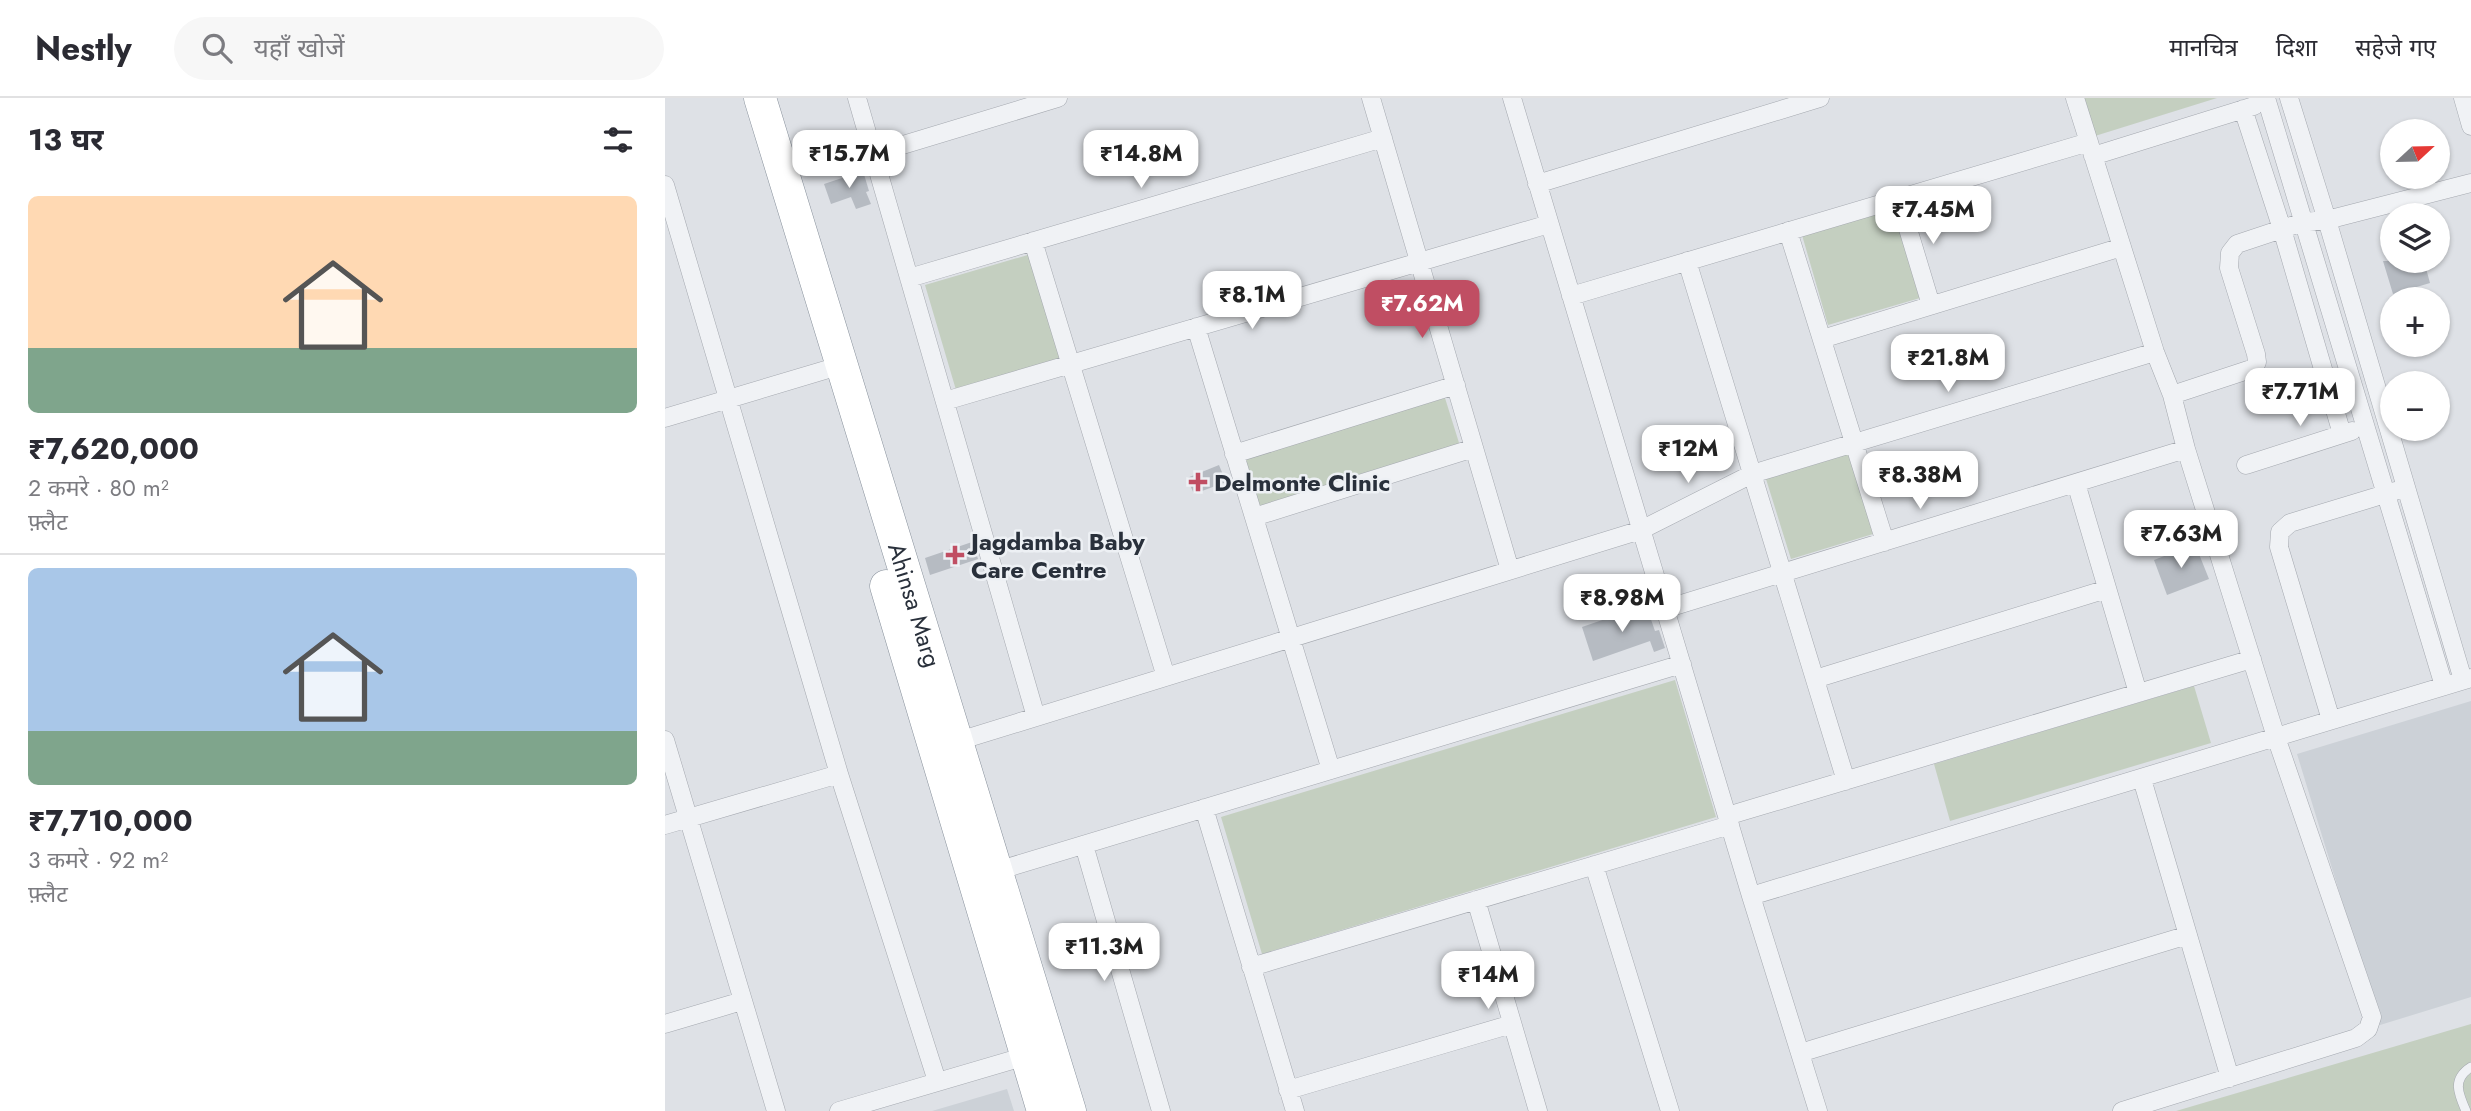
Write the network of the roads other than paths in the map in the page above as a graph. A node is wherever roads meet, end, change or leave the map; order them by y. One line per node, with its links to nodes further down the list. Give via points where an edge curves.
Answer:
1 (739, 98): 39 (highway, Ahinsa Marg)
2 (760, 98): 39 (highway, Ahinsa Marg)
3 (857, 98): 16 (street)
4 (1058, 98): 16 (street)
5 (1371, 98): 14 (street)
6 (1512, 98): 18 (street)
7 (1820, 98): 18 (street)
8 (2075, 98): 15 (street)
9 (2289, 98): 21 (street)
10 (2463, 98): 13 (street)
11 (2266, 100): 12 (street); 22 (street)
12 (2243, 110): 15 (street); 24 (street)
13 (2471, 126)
14 (1383, 138): 26 (street); 31 (street)
15 (2091, 149): 20 (street); 27 (street)
16 (873, 154): 32 (street)
17 (2471, 183): 21 (street)
18 (1537, 184): 23 (street)
19 (665, 185): 28 (street)
20 (1899, 199): 25 (street); 34 (street)
21 (2327, 220): 22 (street); 54 (street)
22 (2303, 222): 24 (street); 45 (street)
23 (1549, 223): 31 (street); 33 (street)
24 (2282, 229): 41 (street, via 2237,244 2230,253 2229,268 2256,354 2255,368); 46 (street)
25 (1788, 231): 30 (street); 36 (street)
26 (1033, 241): 32 (street); 38 (street)
27 (2122, 247): 34 (street); 37 (street)
28 (683, 250): 29 (street); 42 (street)
29 (665, 256)
30 (1687, 261): 33 (street); 52 (street)
31 (1419, 262): 35 (street); 40 (street)
32 (909, 278): 43 (street)
33 (1571, 296): 57 (street)
34 (1931, 305): 36 (street)
35 (1196, 327): 38 (street); 50 (street)
36 (1822, 339): 47 (street)
37 (2155, 352): 41 (street); 47 (street)
38 (1071, 364): 43 (street); 66 (street)
39 (832, 368): 42 (street); 75 (highway, Ahinsa Marg)
40 (1456, 385): 48 (street); 50 (street)
41 (2172, 395): 49 (street)
42 (728, 400): 44 (street); 77 (street)
43 (945, 401): 71 (street)
44 (665, 418)
45 (2365, 427): 46 (street); 55 (street)
46 (2342, 434): 51 (street)
47 (1854, 443): 52 (street); 58 (street)
48 (1474, 448): 56 (street); 59 (street)
49 (2186, 449): 53 (street); 64 (street)
50 (1234, 454): 56 (street)
51 (2246, 465)
52 (1752, 474): 57 (street); 60 (street)
53 (2076, 483): 58 (street); 61 (street)
54 (2405, 487): 55 (street); 68 (street)
55 (2385, 494): 69 (street); 72 (street, via 2290,523 2280,532 2279,547)
56 (1254, 517): 63 (street)
57 (1641, 530): 59 (street); 62 (street)
58 (1885, 541): 60 (street)
59 (1510, 570): 63 (street)
60 (1782, 573): 62 (street); 67 (street)
61 (2107, 589): 67 (street); 70 (street)
62 (1665, 609): 65 (street)
63 (1291, 638): 66 (street); 76 (street)
64 (2252, 659): 70 (street); 73 (street)
65 (1682, 664): 76 (street); 82 (street)
66 (1166, 677): 71 (street)
67 (1815, 679): 79 (street)
68 (2467, 679): 69 (street)
69 (2444, 686): 72 (street)
70 (2138, 693): 79 (street)
71 (1036, 717): 75 (street)
72 (2331, 720): 73 (street)
73 (2276, 737): 78 (street); 97 (street, via 2372,1017 2368,1029 2356,1038)
74 (665, 740): 81 (street)
75 (946, 745): 86 (highway, Ahinsa Marg)
76 (1331, 770): 80 (street)
77 (839, 774): 81 (street); 98 (street)
78 (2142, 779): 87 (street); 89 (street)
79 (1846, 781): 82 (street)
80 (1204, 808): 84 (street); 90 (street)
81 (688, 818): 83 (street); 91 (street)
82 (1729, 820): 85 (street); 87 (street)
83 (665, 825)
84 (1084, 845): 86 (street); 104 (street)
85 (1594, 865): 88 (street); 107 (street)
86 (985, 874): 94 (highway, Ahinsa Marg)
87 (1751, 897): 95 (street)
88 (1476, 901): 90 (street); 93 (street)
89 (2188, 935): 95 (street); 97 (street)
90 (1251, 967): 99 (street)
91 (742, 1001): 92 (street); 100 (street)
92 (665, 1024)
93 (1512, 1024): 99 (street); 106 (street)
94 (1039, 1052): 98 (street); 102 (highway, Ahinsa Marg); 103 (highway, Ahinsa Marg)
95 (1800, 1053): 108 (street)
96 (2471, 1066): 110 (lane, via 2458,1082)
97 (2230, 1078): 109 (street)
98 (937, 1081): 101 (street)
99 (1288, 1090): 105 (street)
100 (776, 1111)
101 (838, 1111)
102 (1043, 1111)
103 (1070, 1111)
104 (1161, 1111)
105 (1295, 1111)
106 (1538, 1111)
107 (1669, 1111)
108 (1818, 1111)
109 (2122, 1111)
110 (2466, 1111)

